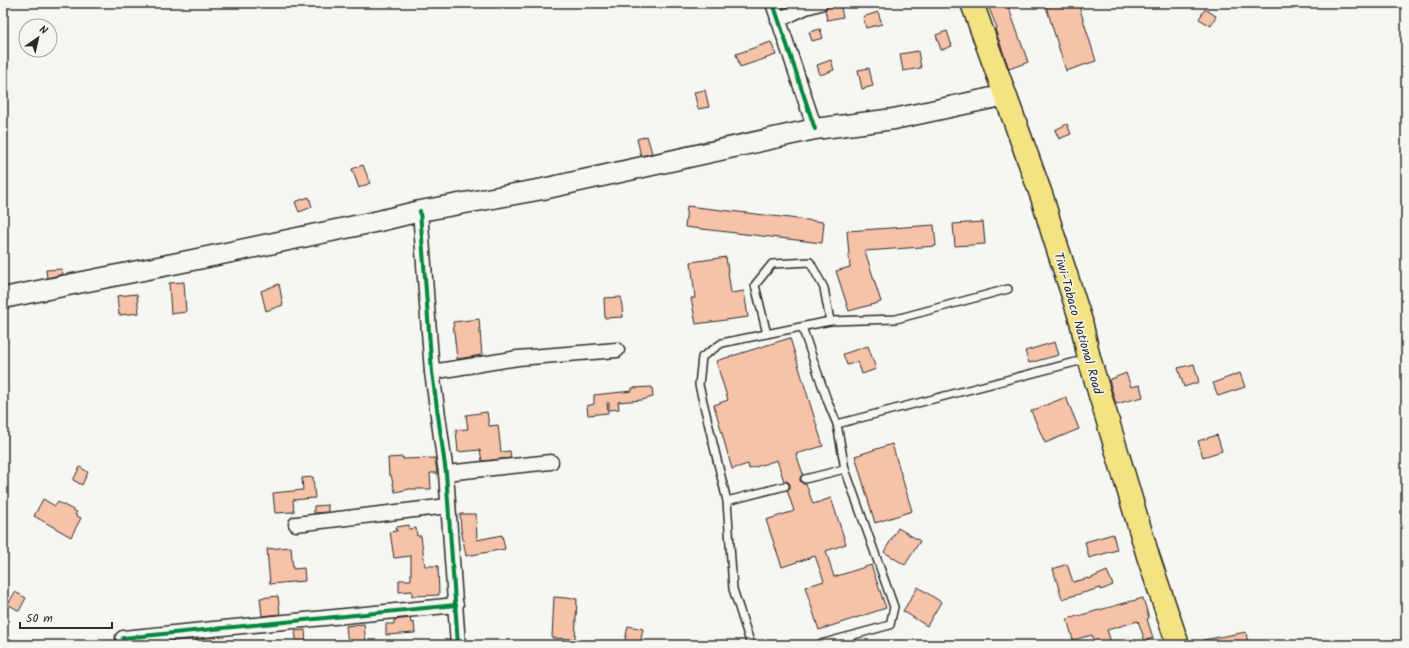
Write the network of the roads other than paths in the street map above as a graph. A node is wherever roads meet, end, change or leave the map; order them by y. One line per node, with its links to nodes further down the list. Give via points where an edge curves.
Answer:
1 (772, 3): 4 (street)
2 (820, 3): 4 (street)
3 (972, 3): 5 (main road, Tiwi-Tabaco National Road)
4 (778, 20): 6 (street)
5 (1006, 95): 6 (main road, via 894,119); 14 (main road, Tiwi-Tabaco National Road, via 1042,197)
6 (815, 128): 7 (main road, via 542,189)
7 (420, 211): 9 (main road, via 188,262); 15 (street)
8 (1008, 289): 10 (lane, via 896,319)
9 (3, 298)
10 (830, 321): 11 (lane); 12 (lane, via 824,288 810,262 772,264 755,285)
11 (802, 326): 12 (lane); 16 (lane)
12 (767, 334): 22 (lane, via 722,343 702,357 700,385)
13 (617, 350): 15 (street, via 518,358)
14 (1090, 358): 16 (lane); 30 (main road, Tiwi-Tabaco National Road, via 1148,556)
15 (432, 372): 19 (street)
16 (837, 424): 18 (lane)
17 (551, 462): 19 (street)
18 (845, 469): 20 (lane); 29 (lane, via 894,607 890,625)
19 (446, 473): 23 (street)
20 (805, 479)
21 (785, 486): 22 (lane)
22 (727, 502): 28 (lane, via 733,589)
23 (448, 506): 24 (street); 25 (street)
24 (296, 524)
25 (456, 605): 26 (street); 27 (street)
26 (123, 638)
27 (458, 645)
28 (751, 645)
29 (818, 645)
30 (1178, 645)

